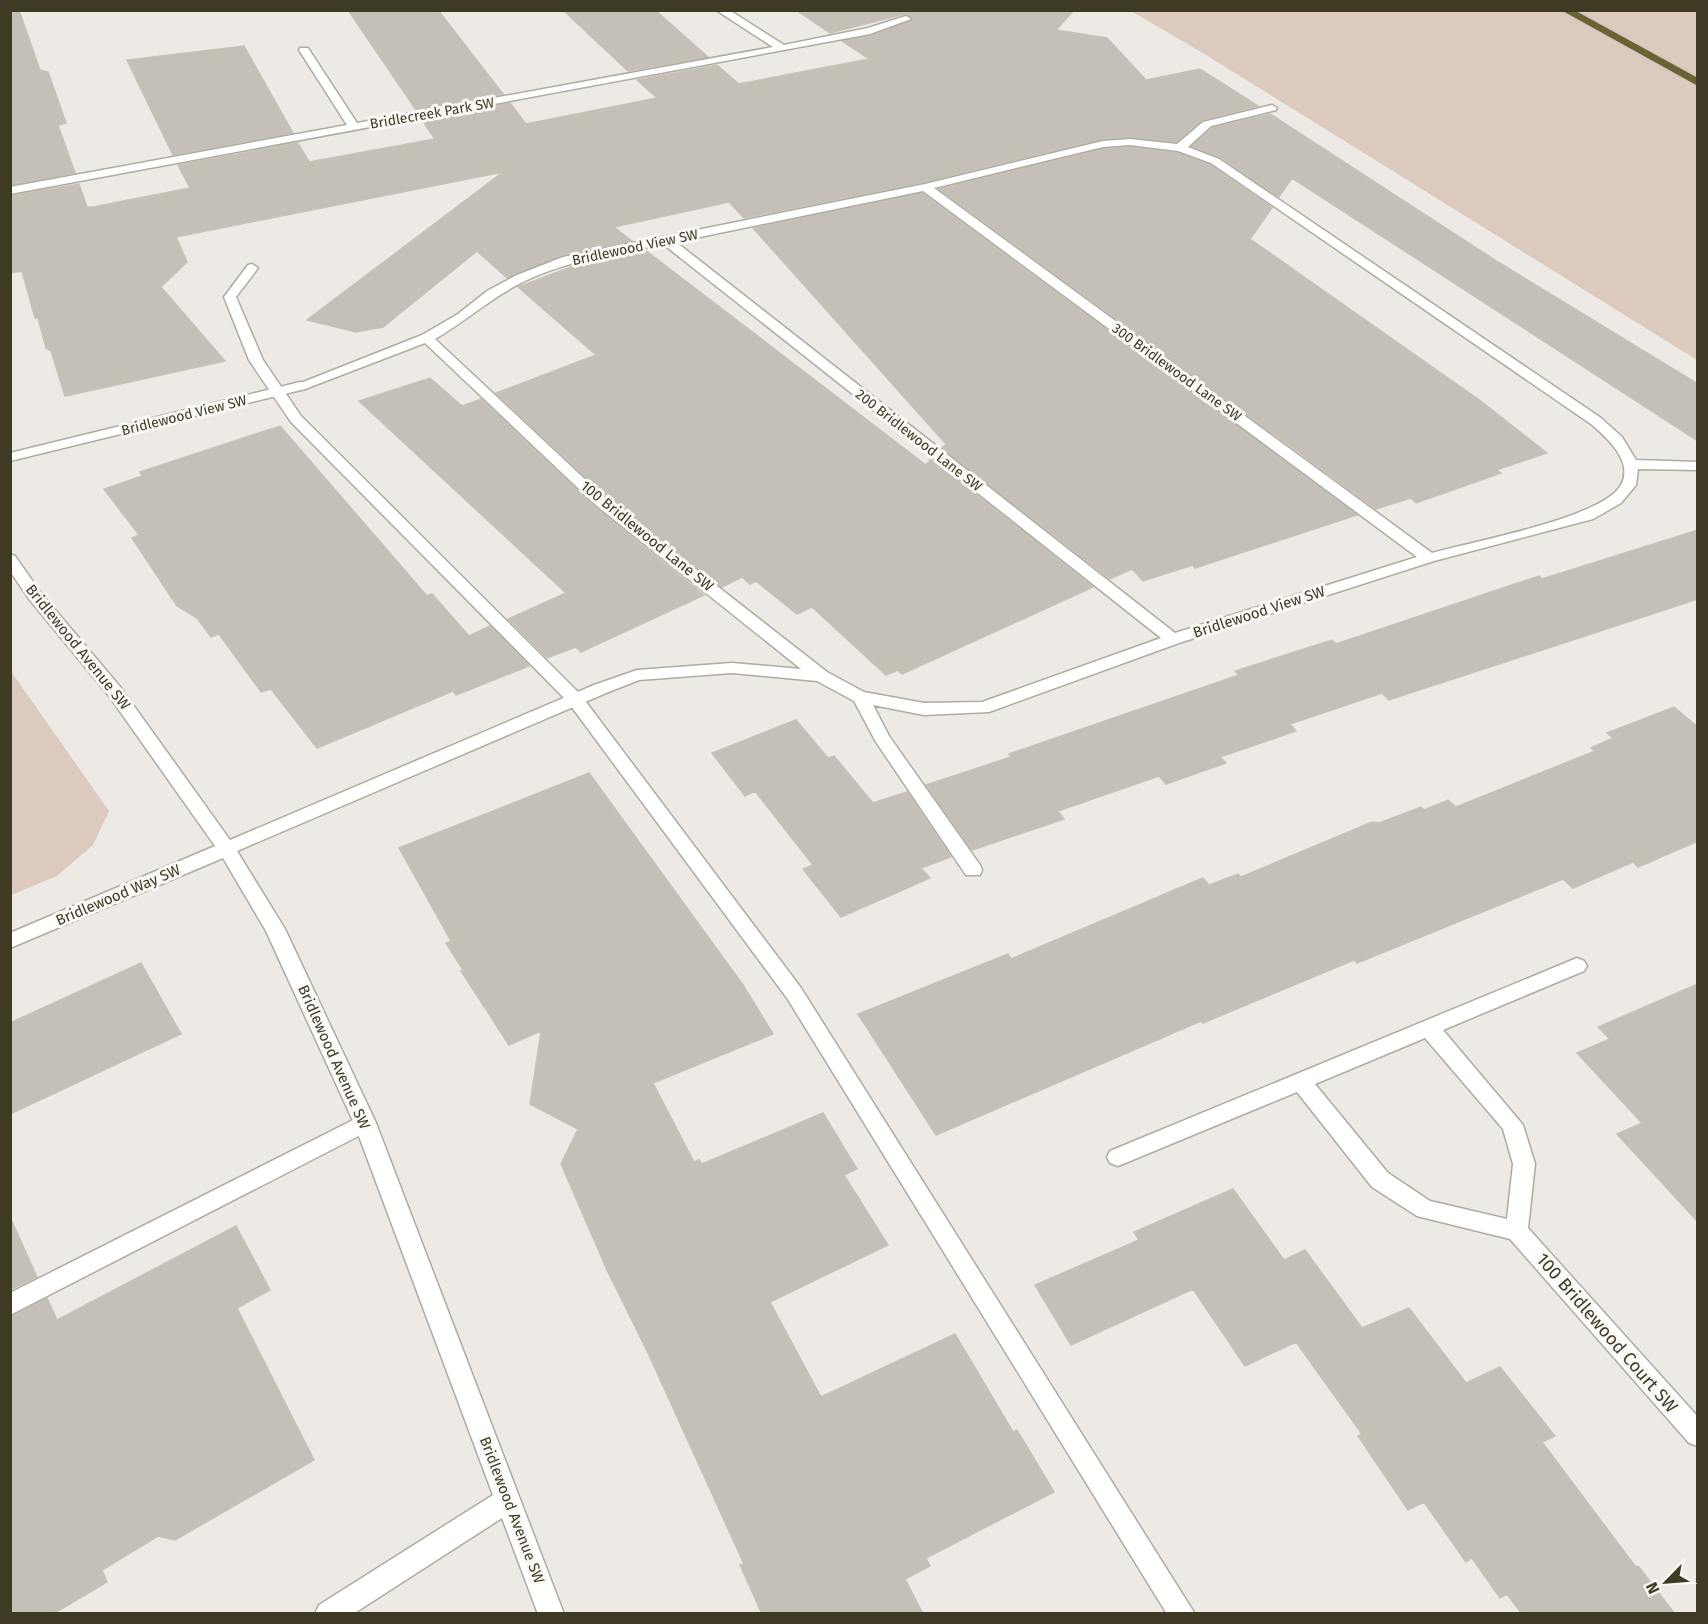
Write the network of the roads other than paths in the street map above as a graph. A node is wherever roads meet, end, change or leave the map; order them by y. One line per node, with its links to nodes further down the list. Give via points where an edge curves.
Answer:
1 (721, 10): 4 (street)
2 (1566, 10): 6 (highway)
3 (906, 19): 4 (street, Bridlecreek Park SW, via 870,31)
4 (782, 48): 8 (street, Bridlecreek Park SW)
5 (304, 50): 8 (street)
6 (1698, 83)
7 (1272, 108): 9 (street, via 1207,124)
8 (354, 128): 11 (street, Bridlecreek Park SW)
9 (1180, 148): 10 (street, Bridlewood View SW, via 1130,142 1103,144); 17 (street, Bridlewood View SW, via 1215,161 1596,421 1616,439)
10 (926, 187): 12 (street, Bridlewood View SW); 19 (street, 300 Bridlewood Lane SW)
11 (10, 191)
12 (666, 240): 14 (street, Bridlewood View SW, via 567,260 521,278); 21 (street, 200 Bridlewood Lane SW)
13 (252, 268): 15 (street, via 230,297 256,360)
14 (427, 338): 15 (street, Bridlewood View SW); 22 (street, 100 Bridlewood Lane SW, via 602,503)
15 (278, 393): 16 (street, Bridlewood View SW); 24 (street, via 296,419)
16 (10, 457)
17 (1631, 464): 18 (street); 19 (street, Bridlewood View SW, via 1629,485 1616,500 1588,516)
18 (1698, 466)
19 (1429, 558): 21 (street, Bridlewood View SW)
20 (10, 559): 25 (street, Bridlewood Avenue SW, via 35,596 115,692)
21 (1173, 639): 23 (street, Bridlewood View SW, via 983,708 924,709)
22 (821, 675): 23 (street, Bridlewood View SW); 24 (street, Bridlewood View SW, via 732,668 637,675)
23 (860, 697): 26 (street, via 882,738)
24 (574, 698): 25 (street, Bridlewood View SW); 39 (street, via 794,993)
25 (226, 848): 27 (street, Bridlewood Way SW); 31 (street, Bridlewood Avenue SW, via 275,929)
26 (973, 870)
27 (10, 941)
28 (1577, 966): 29 (street)
29 (1428, 1027): 30 (street); 33 (street, via 1512,1125 1524,1164)
30 (1300, 1080): 32 (street); 33 (street, via 1380,1180 1425,1209)
31 (365, 1123): 34 (street); 36 (street, Bridlewood Avenue SW)
32 (1118, 1156)
33 (1517, 1231): 35 (street, 100 Bridlewood Court SW)
34 (10, 1305)
35 (1698, 1434)
36 (508, 1500): 37 (street); 38 (street, Bridlewood Avenue SW)
37 (328, 1614)
38 (551, 1614)
39 (1182, 1614)

